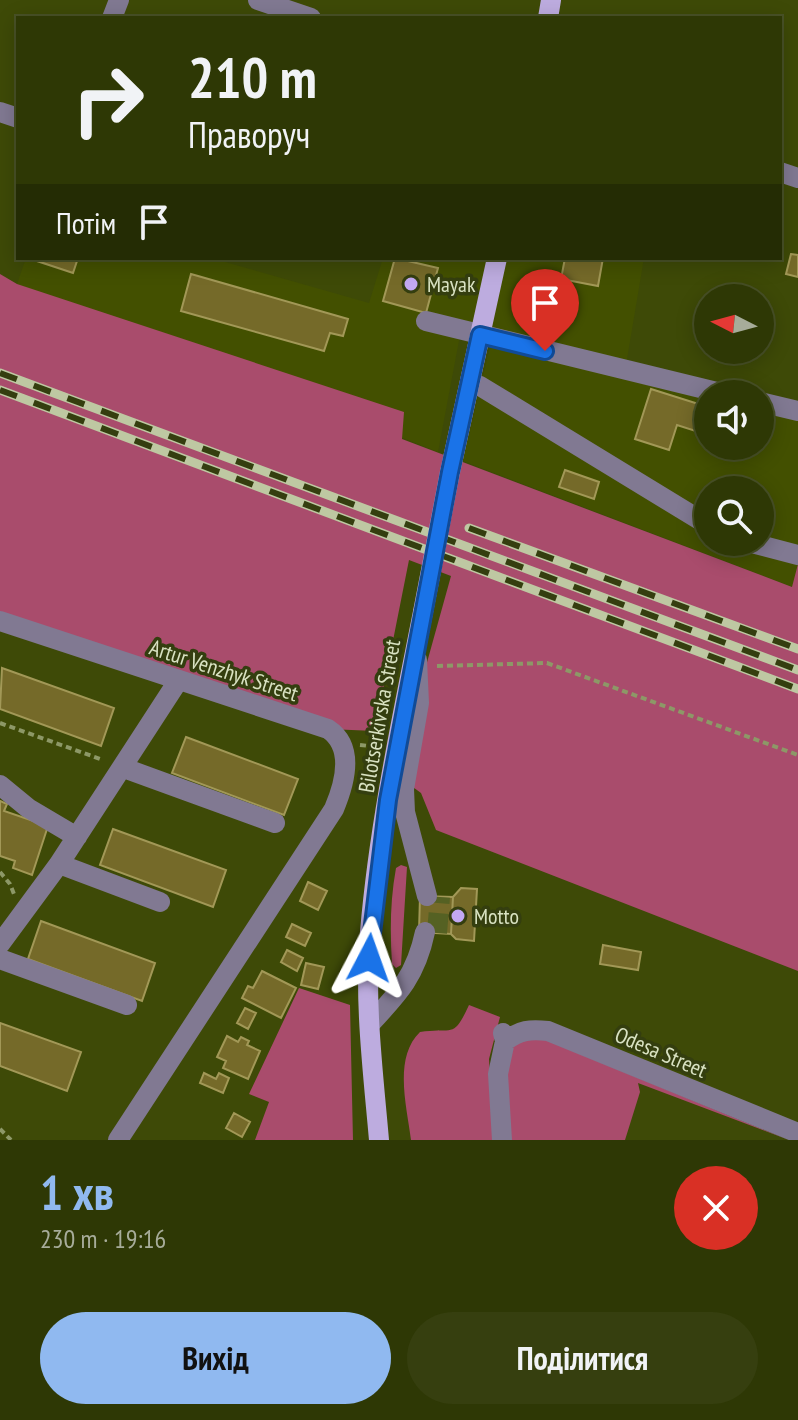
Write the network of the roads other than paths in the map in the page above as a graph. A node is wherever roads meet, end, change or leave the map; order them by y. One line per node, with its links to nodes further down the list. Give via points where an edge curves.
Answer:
1 (258, 0): 2 (street)
2 (305, 16)
3 (497, 260): 5 (main road, Bilotserkivska Street)
4 (426, 321): 5 (street)
5 (480, 335): 7 (street); 14 (main road, Bilotserkivska Street, bridge)
6 (480, 386): 10 (street)
7 (694, 387)
8 (774, 405): 9 (street)
9 (798, 411)
10 (694, 516)
11 (774, 549): 12 (street)
12 (798, 555)
13 (0, 621): 15 (street, Artur Venzhyk Street)
14 (417, 644): 21 (street, via 419,703 405,812); 27 (main road, Bilotserkivska Street, via 370,933)
15 (178, 681): 16 (street); 29 (street, Artur Venzhyk Street, via 338,735 343,744 343,783 323,829)
16 (124, 768): 18 (street); 19 (street)
17 (0, 785): 19 (street)
18 (275, 823)
19 (77, 837): 20 (street)
20 (59, 864): 22 (street); 24 (street)
21 (434, 896)
22 (160, 902)
23 (431, 933): 27 (street, via 400,992)
24 (0, 944)
25 (0, 959): 26 (street)
26 (127, 1005)
27 (370, 1024): 30 (main road, Bilotserkivska Street)
28 (798, 1133): 31 (street, Odesa Street, via 548,1031 530,1029 504,1037 498,1074)
29 (118, 1140)
30 (379, 1140)
31 (502, 1140)

